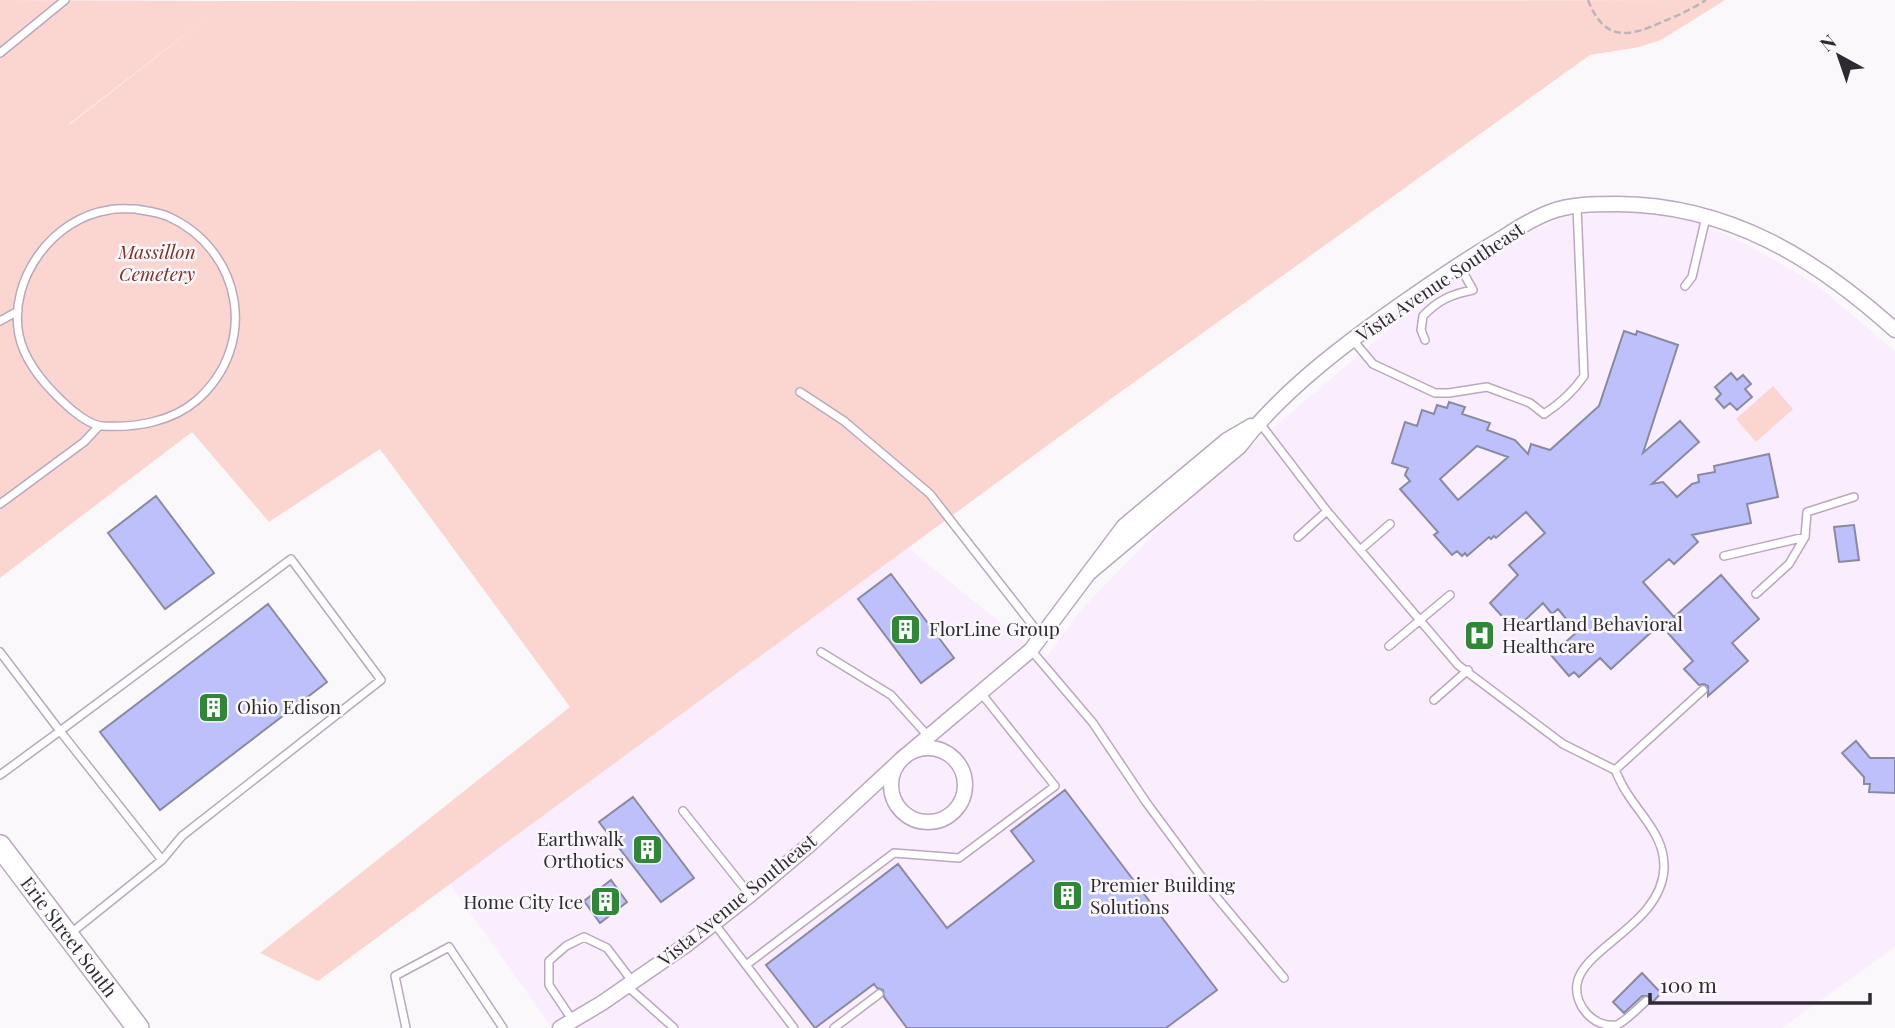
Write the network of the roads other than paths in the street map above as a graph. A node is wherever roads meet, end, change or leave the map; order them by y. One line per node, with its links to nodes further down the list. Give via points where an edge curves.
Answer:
1 (65, 0): 2 (lane)
2 (0, 53)
3 (1577, 206): 4 (street, Vista Avenue Southeast, via 1653,206); 5 (street, Vista Avenue Southeast, via 1536,218); 10 (lane, via 1584,376 1561,403 1544,414 1530,402 1487,387 1435,393 1373,364)
4 (1706, 217): 6 (lane, via 1692,276); 9 (street, Vista Avenue Southeast, via 1759,235 1806,260)
5 (1459, 264): 10 (street, Vista Avenue Southeast); 11 (lane, via 1473,290 1444,298 1423,316)
6 (1685, 286)
7 (18, 311): 8 (lane); 14 (lane, via 19,336 45,385); 14 (lane, via 24,280 38,254 57,233 80,219 108,210 136,209 188,227 211,247 226,271 237,326 215,380 197,400 171,416 146,424)
8 (0, 321)
9 (1895, 330)
10 (1353, 340): 13 (street, Vista Avenue Southeast)
11 (1425, 340)
12 (800, 392): 26 (lane, via 844,421 930,495)
13 (1258, 422): 17 (lane); 26 (street, Vista Avenue Southeast, via 1239,447 1089,573)
14 (99, 426): 16 (lane)
15 (1854, 497): 20 (lane, via 1807,512)
16 (0, 504)
17 (1327, 511): 19 (lane); 21 (lane)
18 (1390, 524): 21 (lane)
19 (1298, 537)
20 (1805, 537): 22 (lane); 23 (lane, via 1789,564)
21 (1360, 550): 25 (lane)
22 (1724, 556)
23 (1756, 594)
24 (1450, 595): 25 (lane)
25 (1420, 621): 27 (lane); 31 (lane, via 1458,665)
26 (1041, 636): 28 (street, Vista Avenue Southeast)
27 (1389, 646)
28 (1031, 650): 33 (street, Vista Avenue Southeast); 47 (lane, via 1093,723 1214,894)
29 (0, 652): 35 (lane)
30 (821, 652): 36 (lane, via 891,695)
31 (1468, 670): 34 (lane); 38 (lane, via 1563,744)
32 (1703, 690): 38 (lane)
33 (981, 693): 36 (street, Vista Avenue Southeast); 46 (lane, via 1055,786 959,858 894,853)
34 (1434, 699)
35 (60, 731): 39 (lane); 42 (lane); 42 (lane, via 291,559 381,680 182,836)
36 (928, 736): 37 (street, Vista Avenue Southeast)
37 (903, 758): 37 (street, Vista Avenue Southeast, via 891,778 894,801 901,811 922,822 955,810 962,800 964,775 950,755 926,748); 43 (street, Vista Avenue Southeast)
38 (1615, 770): 50 (lane, via 1655,832 1664,867 1661,886 1630,928 1582,972 1578,998 1587,1019 1606,1027 1616,1026)
39 (0, 775)
40 (683, 811): 43 (lane)
41 (0, 846): 45 (main road, Erie Street South)
42 (162, 860): 45 (lane)
43 (750, 895): 44 (street, Vista Avenue Southeast)
44 (714, 923): 46 (lane); 48 (street, Vista Avenue Southeast)
45 (68, 936): 52 (main road, Erie Street South)
46 (746, 965): 56 (lane)
47 (1284, 978)
48 (629, 984): 51 (street, Vista Avenue Southeast); 51 (lane, via 607,948 584,937 566,946 550,961 549,985); 55 (lane)
49 (880, 994): 57 (lane)
50 (1646, 1001)
51 (566, 1024)
52 (138, 1028)
53 (406, 1028): 54 (lane, via 395,975 449,947)
54 (503, 1028)
55 (674, 1028)
56 (794, 1028)
57 (834, 1028)

